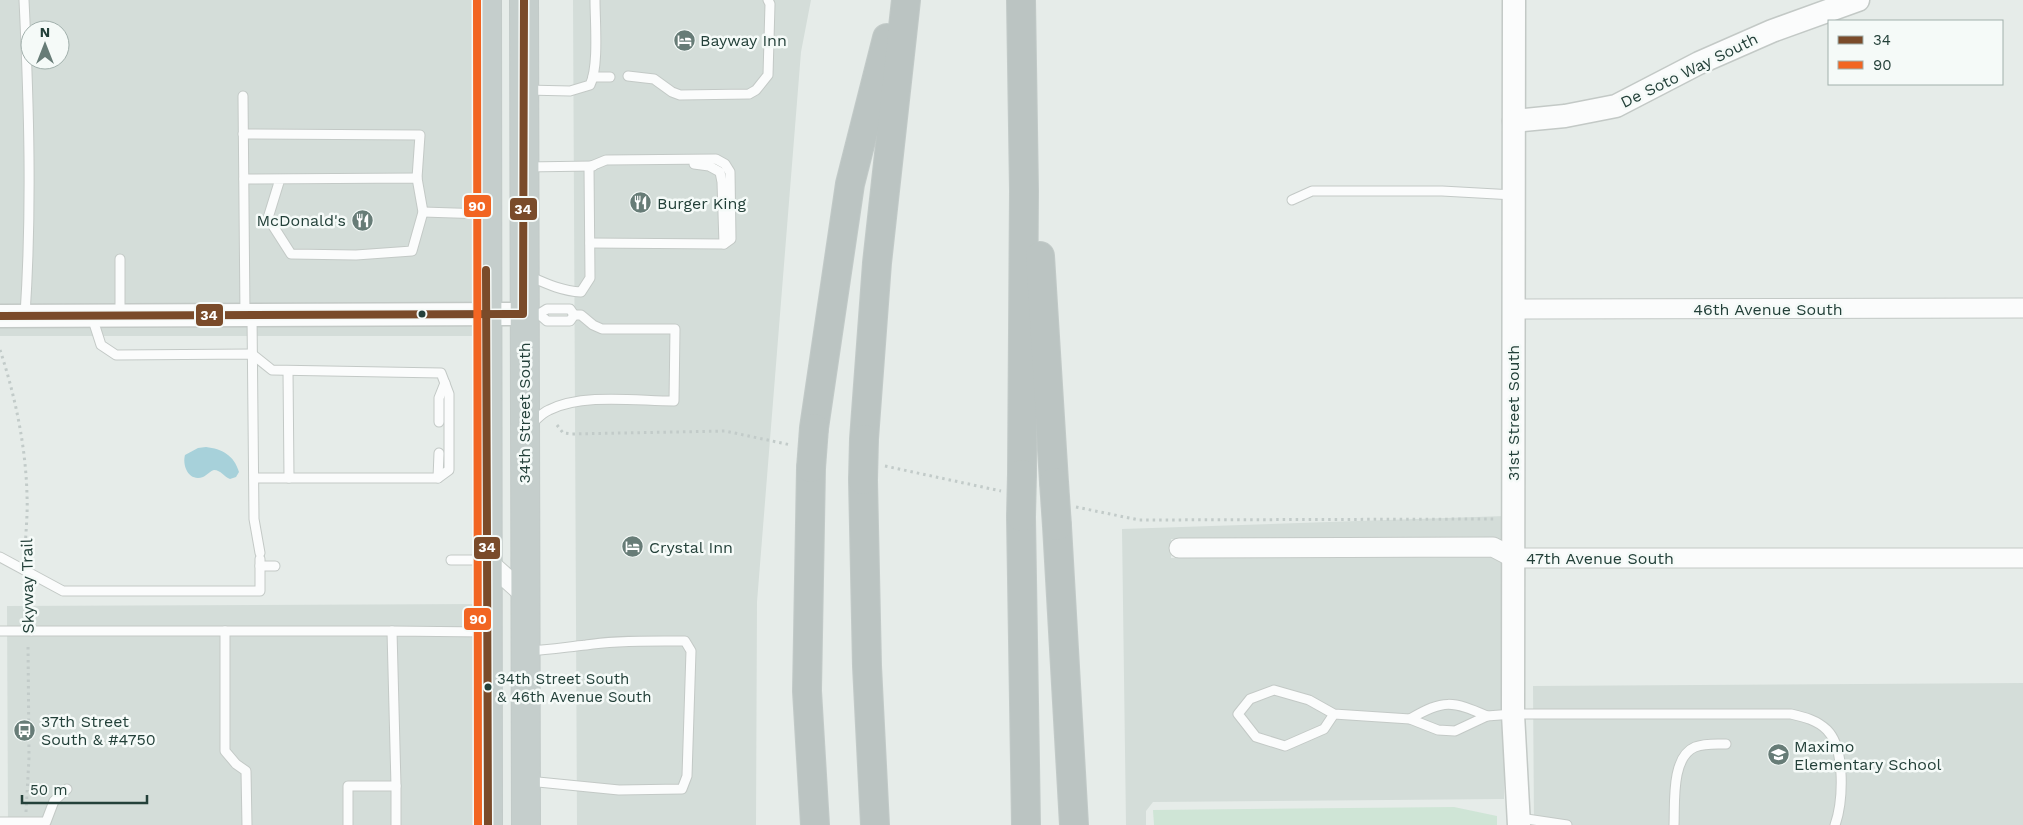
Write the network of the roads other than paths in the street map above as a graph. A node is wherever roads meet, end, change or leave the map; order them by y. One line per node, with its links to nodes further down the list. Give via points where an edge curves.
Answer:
1 (24, 0): 36 (lane, via 29,110 29,249)
2 (487, 0): 27 (highway)
3 (524, 0): 14 (highway, 34th Street South)
4 (595, 0): 12 (lane)
5 (768, 0): 11 (lane, via 768,74 749,94 680,96 654,79)
6 (897, 0): 63 (highway, bridge, via 850,184 814,428)
7 (906, 0): 82 (highway, bridge, via 877,264 864,439 867,666)
8 (1021, 0): 23 (highway)
9 (1514, 0): 16 (street, 31st Street South)
10 (1858, 0): 16 (street, De Soto Way South, via 1772,31 1616,106)
11 (628, 76)
12 (593, 77): 13 (lane); 14 (lane, via 590,85 570,91)
13 (610, 77)
14 (524, 90): 18 (highway, 34th Street South)
15 (243, 96): 17 (lane)
16 (1514, 121): 24 (street, 31st Street South)
17 (243, 134): 20 (lane, via 420,135); 21 (lane)
18 (524, 167): 19 (lane); 30 (highway, 34th Street South)
19 (588, 167): 28 (lane); 28 (lane, via 604,164 696,164 720,172 724,244)
20 (417, 178): 22 (lane); 26 (lane)
21 (244, 179): 22 (lane); 39 (lane)
22 (280, 179): 26 (lane, via 268,218 290,254 356,255 412,250)
23 (1024, 191): 83 (highway, bridge, via 1021,517); 84 (highway, bridge, via 1040,253)
24 (1514, 195): 25 (lane, via 1312,191); 32 (street, 31st Street South)
25 (1292, 200)
26 (423, 212): 27 (lane)
27 (486, 214): 33 (highway)
28 (590, 243): 30 (lane, via 590,278 581,292 559,289)
29 (120, 259): 38 (lane)
30 (524, 273): 34 (highway, 34th Street South)
31 (2023, 308): 32 (street, 46th Avenue South)
32 (1513, 309): 51 (street, 31st Street South)
33 (486, 314): 34 (street); 39 (street); 55 (highway)
34 (531, 314): 44 (highway, 34th Street South); 44 (lane, via 547,321 570,321 578,315 602,329 675,329 674,401 583,400 547,410)
35 (0, 316): 36 (street)
36 (25, 316): 37 (street)
37 (92, 316): 38 (street); 40 (lane, via 100,345 116,355)
38 (120, 316): 39 (street)
39 (248, 316): 40 (lane)
40 (252, 354): 41 (lane, via 272,370); 46 (lane)
41 (288, 371): 42 (lane, via 441,373); 47 (lane)
42 (445, 384): 43 (lane, via 439,398); 48 (lane, via 449,394 449,470)
43 (439, 422)
44 (524, 431): 57 (highway, 34th Street South)
45 (438, 453): 48 (lane)
46 (254, 478): 47 (lane); 53 (lane, via 254,519)
47 (289, 478): 48 (lane)
48 (438, 478)
49 (1179, 548): 51 (street, 47th Avenue South, via 1493,547)
50 (0, 557): 53 (lane, via 63,591 260,591)
51 (1514, 558): 52 (street, 47th Avenue South); 65 (street, 31st Street South)
52 (2023, 558)
53 (260, 559): 56 (lane)
54 (451, 560): 55 (lane)
55 (486, 560): 57 (street); 61 (highway)
56 (275, 566)
57 (524, 594): 62 (highway, 34th Street South)
58 (0, 631): 59 (lane)
59 (225, 631): 60 (lane); 75 (lane, via 225,751 246,771)
60 (392, 632): 61 (lane); 70 (lane)
61 (487, 632): 78 (highway)
62 (524, 652): 69 (highway, 34th Street South); 69 (lane, via 587,644 660,641 685,641 691,651 687,776 682,789 619,790)
63 (807, 691): 80 (highway, via 797,781); 81 (highway)
64 (1334, 714): 64 (lane, via 1309,700 1274,690 1250,699 1238,714 1256,737 1285,746 1324,729); 67 (lane)
65 (1513, 714): 66 (lane); 73 (street, 31st Street South); 87 (lane, via 1791,714 1809,718 1827,730 1837,746 1841,774 1839,814)
66 (1487, 716): 67 (lane, via 1455,731 1438,730); 67 (lane, via 1461,704 1445,704 1430,707)
67 (1410, 719)
68 (1726, 744): 86 (lane, via 1694,747 1684,755 1676,784)
69 (525, 781): 79 (highway, 34th Street South)
70 (396, 786): 76 (lane, via 348,786); 77 (lane)
71 (67, 789): 74 (lane, via 54,801)
72 (0, 822): 74 (lane)
73 (1519, 822): 85 (lane)
74 (46, 824)
75 (247, 825)
76 (348, 825)
77 (396, 825)
78 (488, 825)
79 (526, 825)
80 (797, 825)
81 (815, 825)
82 (875, 825)
83 (1026, 825)
84 (1074, 825)
85 (1567, 825)
86 (1674, 825)
87 (1835, 825)

